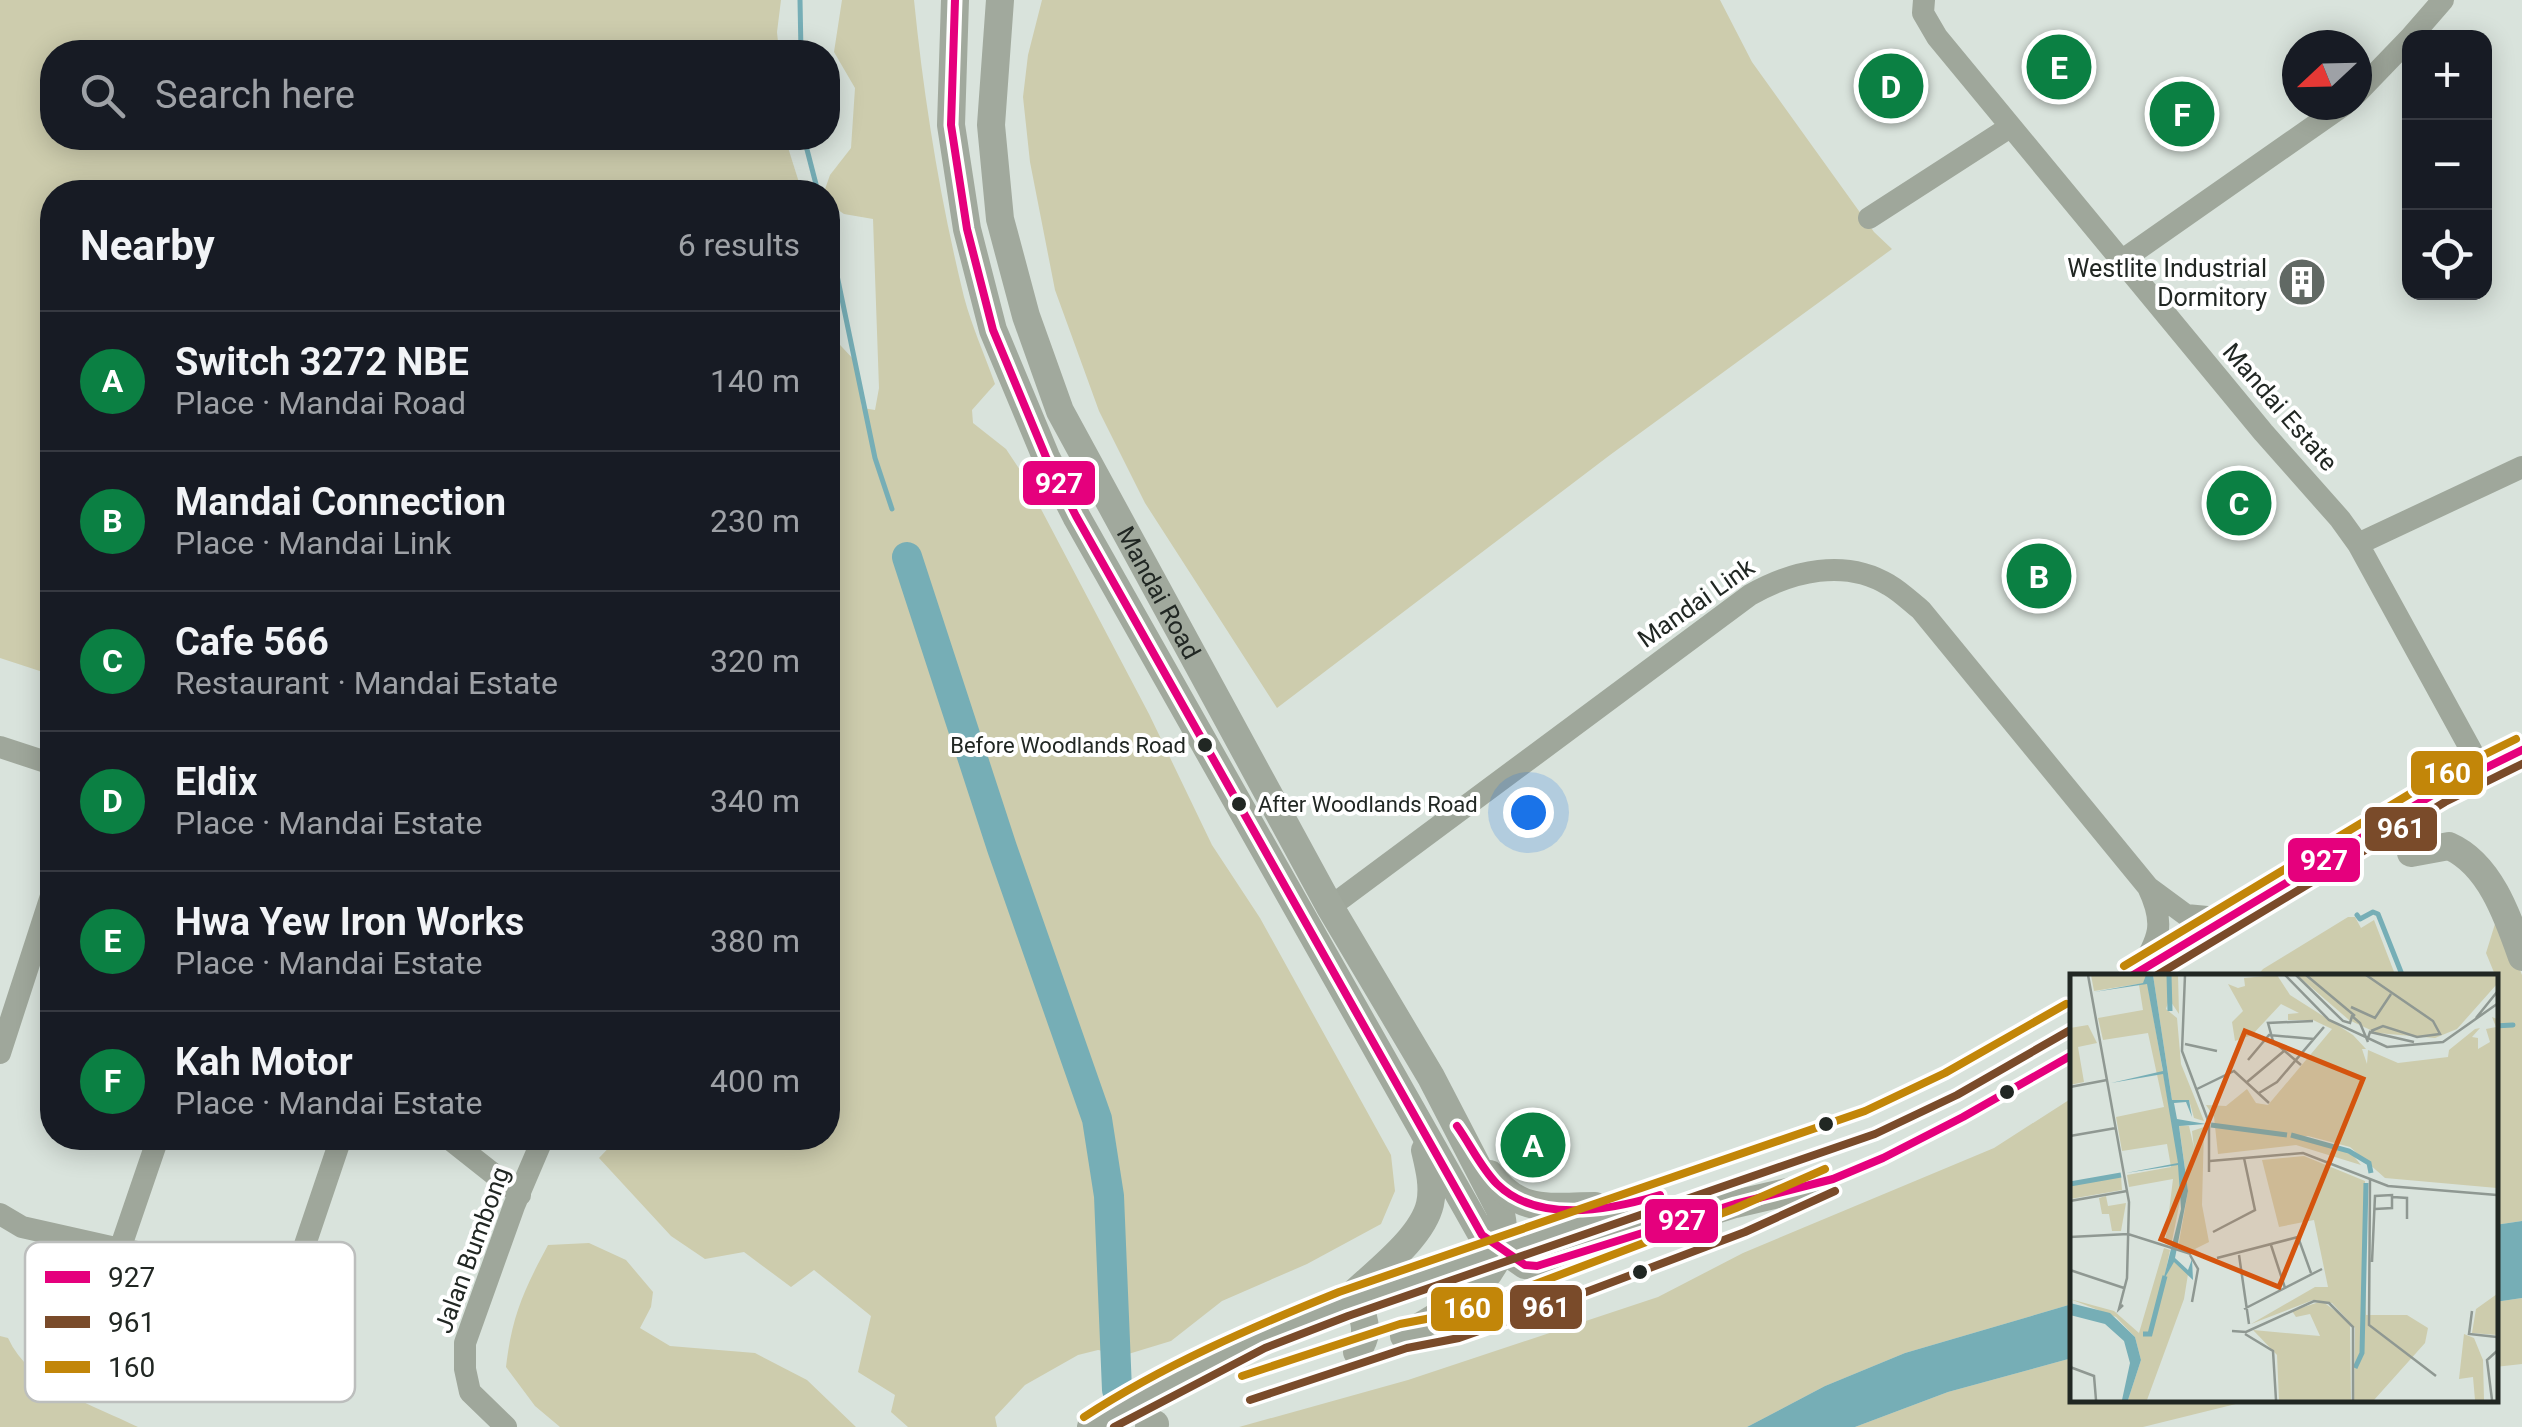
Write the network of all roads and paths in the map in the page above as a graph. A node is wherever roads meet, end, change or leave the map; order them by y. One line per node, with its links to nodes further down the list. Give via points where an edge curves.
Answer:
1 (955, 0): 15 (main road, Mandai Road, via 951,125 967,229 994,330 1046,457)
2 (1000, 0): 14 (main road, Mandai Road, via 991,126 1000,219 1026,316 1060,412)
3 (1924, 0): 9 (street, Mandai Estate, via 1931,28)
4 (2444, 0): 5 (street)
5 (2417, 30)
6 (2402, 46): 7 (street)
7 (2372, 77)
8 (2323, 120): 11 (street)
9 (2010, 127): 10 (street); 11 (street, Mandai Estate)
10 (1870, 218)
11 (2121, 261): 13 (street, Mandai Estate)
12 (2522, 467): 13 (street)
13 (2358, 544): 18 (street, Mandai Estate)
14 (1171, 617): 15 (main road, via 1158,624); 21 (main road, Mandai Road)
15 (1156, 659): 27 (main road, Mandai Road)
16 (0, 747): 17 (street)
17 (40, 760)
18 (2482, 770)
19 (2411, 853): 24 (main road, via 2449,846 2474,861)
20 (2148, 887): 21 (street, Mandai Link, via 1922,610 1888,584 1825,570 1750,594); 22 (street, Mandai Link, via 2186,915); 25 (street, Mandai Link, via 2160,932)
21 (1330, 907): 28 (main road, Mandai Road)
22 (2228, 919)
23 (40, 956): 26 (street)
24 (2522, 957)
25 (2139, 971)
26 (0, 1054)
27 (1419, 1125): 41 (main road, Mandai Road, via 1482,1235); 42 (main road, via 1430,1208 1404,1247)
28 (1466, 1140): 35 (main road); 41 (main road, via 1500,1210)
29 (154, 1150): 39 (street)
30 (336, 1150): 40 (street)
31 (463, 1150): 34 (street)
32 (538, 1150): 34 (street, Jalan Bumbong)
33 (1809, 1187): 41 (main road, via 1548,1264 1526,1265)
34 (520, 1195): 46 (street, Jalan Bumbong, via 465,1343 470,1392)
35 (1508, 1195): 37 (main road, via 1544,1218); 37 (main road, via 1546,1208 1624,1206)
36 (0, 1214): 38 (street, via 22,1227)
37 (1583, 1220): 41 (main road)
38 (89, 1242)
39 (122, 1242)
40 (306, 1242)
41 (1500, 1248): 42 (main road); 43 (main road, via 1490,1273 1469,1296)
42 (1340, 1305): 44 (main road, via 1361,1311 1366,1340); 45 (main road, via 1260,1337)
43 (1404, 1336)
44 (1356, 1352)
45 (1100, 1421)
46 (506, 1427)

